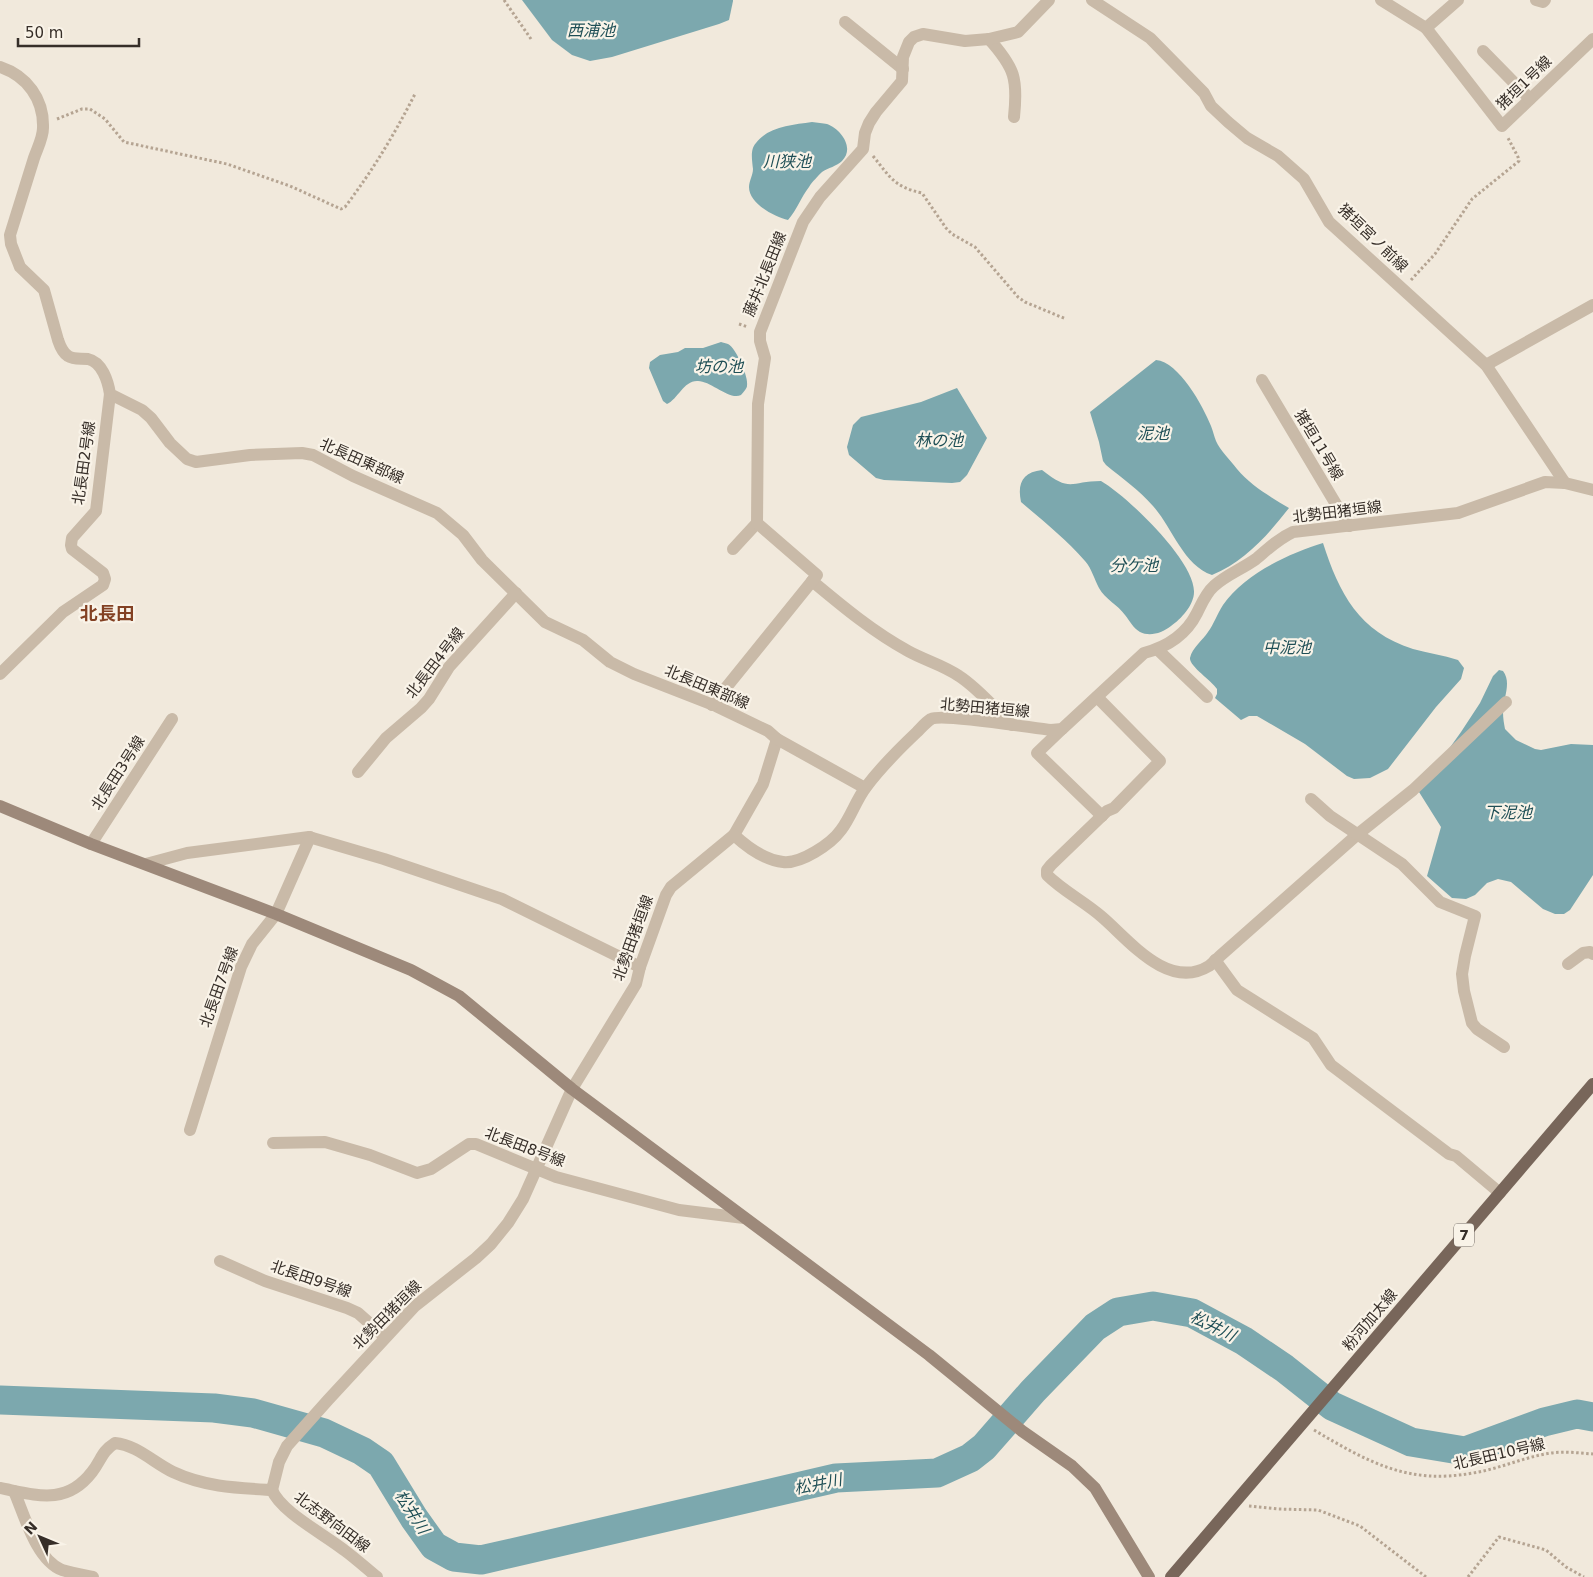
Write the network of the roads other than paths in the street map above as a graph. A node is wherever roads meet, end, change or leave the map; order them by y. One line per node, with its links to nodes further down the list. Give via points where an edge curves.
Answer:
1 (1049, 0): 10 (street, 藤井北長田線, via 1018,32)
2 (1092, 0): 17 (street, 猪垣宮ノ前線, via 1150,38 1228,122 1247,138 1278,156 1304,179 1329,222)
3 (1380, 0): 8 (street)
4 (1458, 0): 8 (street)
5 (1536, 0): 6 (street)
6 (1545, 0)
7 (845, 22): 13 (street)
8 (1426, 28): 14 (street, 猪垣1号線, via 1502,126)
9 (1593, 39): 14 (street, 猪垣1号線)
10 (990, 40): 13 (street, 藤井北長田線, via 965,41 924,34 914,37 903,57); 15 (street, via 1004,56 1013,74 1017,92)
11 (1484, 50): 14 (street)
12 (0, 67): 19 (street, via 28,84 41,109 43,130 10,235 11,244 20,267 44,290 61,348 68,356 96,363 108,382)
13 (903, 69): 22 (street, 藤井北長田線, via 902,81 869,122 863,149 820,197 803,222 760,332 765,358 758,404)
14 (1530, 100)
15 (1014, 116)
16 (1593, 305): 17 (street)
17 (1486, 365): 20 (street, 猪垣宮ノ前線)
18 (1262, 380): 23 (street, 猪垣11号線)
19 (110, 394): 26 (street, 北長田東部線, via 146,414 187,459 196,462 250,455 313,455 370,484 418,503 437,513 463,534 482,560); 28 (street, 北長田2号線, via 96,511 72,538 71,545 106,579 63,612)
20 (1565, 483): 21 (street, 北勢田猪垣線); 23 (street, 北勢田猪垣線, via 1546,482 1530,486 1458,513)
21 (1593, 490)
22 (757, 523): 24 (street); 25 (street, via 817,575)
23 (1349, 526): 27 (street, 北勢田猪垣線, via 1294,532 1280,538 1256,559 1213,587 1190,625)
24 (733, 549)
25 (812, 582): 32 (street); 34 (street, via 855,616 907,650 960,676)
26 (516, 593): 32 (street, 北長田東部線, via 545,622 583,640 610,662); 37 (street, 北長田4号線, via 449,667 429,699 386,738)
27 (1158, 650): 29 (street, 北勢田猪垣線, via 1144,653); 30 (street)
28 (0, 674)
29 (1097, 697): 35 (street, 北勢田猪垣線); 41 (street, via 1160,760 1114,808)
30 (1207, 697)
31 (1506, 702): 42 (street, via 1413,790)
32 (712, 705): 36 (street, 北長田東部線, via 768,731)
33 (172, 719): 45 (street, 北長田3号線)
34 (1012, 725): 35 (street, 北勢田猪垣線); 38 (street, 北勢田猪垣線, via 938,717 931,720 897,751)
35 (1062, 729): 41 (street, via 1037,753)
36 (777, 739): 38 (street, 北長田東部線); 43 (street, via 763,784)
37 (358, 772)
38 (865, 788): 43 (street, 北勢田猪垣線, via 842,830 814,853 784,862 765,856)
39 (1311, 799): 42 (street)
40 (0, 806): 45 (street)
41 (1102, 816): 49 (street, via 1051,865 1047,875 1161,967 1178,972 1192,971)
42 (1358, 834): 49 (street); 52 (street, via 1402,864 1440,902 1475,916 1462,974 1464,992 1472,1023)
43 (734, 835): 51 (street, 北勢田猪垣線, via 671,887)
44 (310, 837): 46 (street, via 187,853); 47 (street, 北長田7号線); 51 (street, via 502,899)
45 (91, 844): 46 (street)
46 (146, 864): 47 (street)
47 (276, 914): 54 (street, via 411,970 459,996); 55 (street, 北長田7号線, via 252,944 241,967)
48 (1593, 954): 50 (street, via 1583,953)
49 (1215, 960): 58 (street, via 1237,990 1313,1038 1331,1066 1456,1156)
50 (1568, 964)
51 (640, 967): 54 (street, 北勢田猪垣線, via 636,984)
52 (1504, 1047)
53 (1593, 1084): 58 (main road, 粉河加太線 / 7)
54 (572, 1089): 57 (street, 北勢田猪垣線); 59 (street)
55 (190, 1130)
56 (273, 1143): 57 (street, 北長田8号線, via 325,1142 418,1173 431,1169 469,1144 476,1144)
57 (536, 1170): 59 (street, 北長田8号線, via 679,1210); 61 (street, 北勢田猪垣線, via 523,1199 491,1244 415,1306)
58 (1500, 1193): 68 (main road, 粉河加太線 / 7)
59 (744, 1218): 67 (street, via 1072,1466 1095,1488)
60 (220, 1261): 61 (street, 北長田9号線, via 265,1281 347,1308)
61 (385, 1337): 63 (street, 北勢田猪垣線, via 288,1446 279,1462)
62 (0, 1488): 64 (street)
63 (272, 1490): 64 (street, via 201,1483 172,1472 126,1444 116,1443 104,1450 96,1467 75,1488 56,1496); 66 (street, 北志野向田線, via 287,1510)
64 (14, 1491): 65 (street, via 40,1551 49,1562 61,1570)
65 (94, 1577)
66 (377, 1577)
67 (1149, 1577)
68 (1171, 1577)

